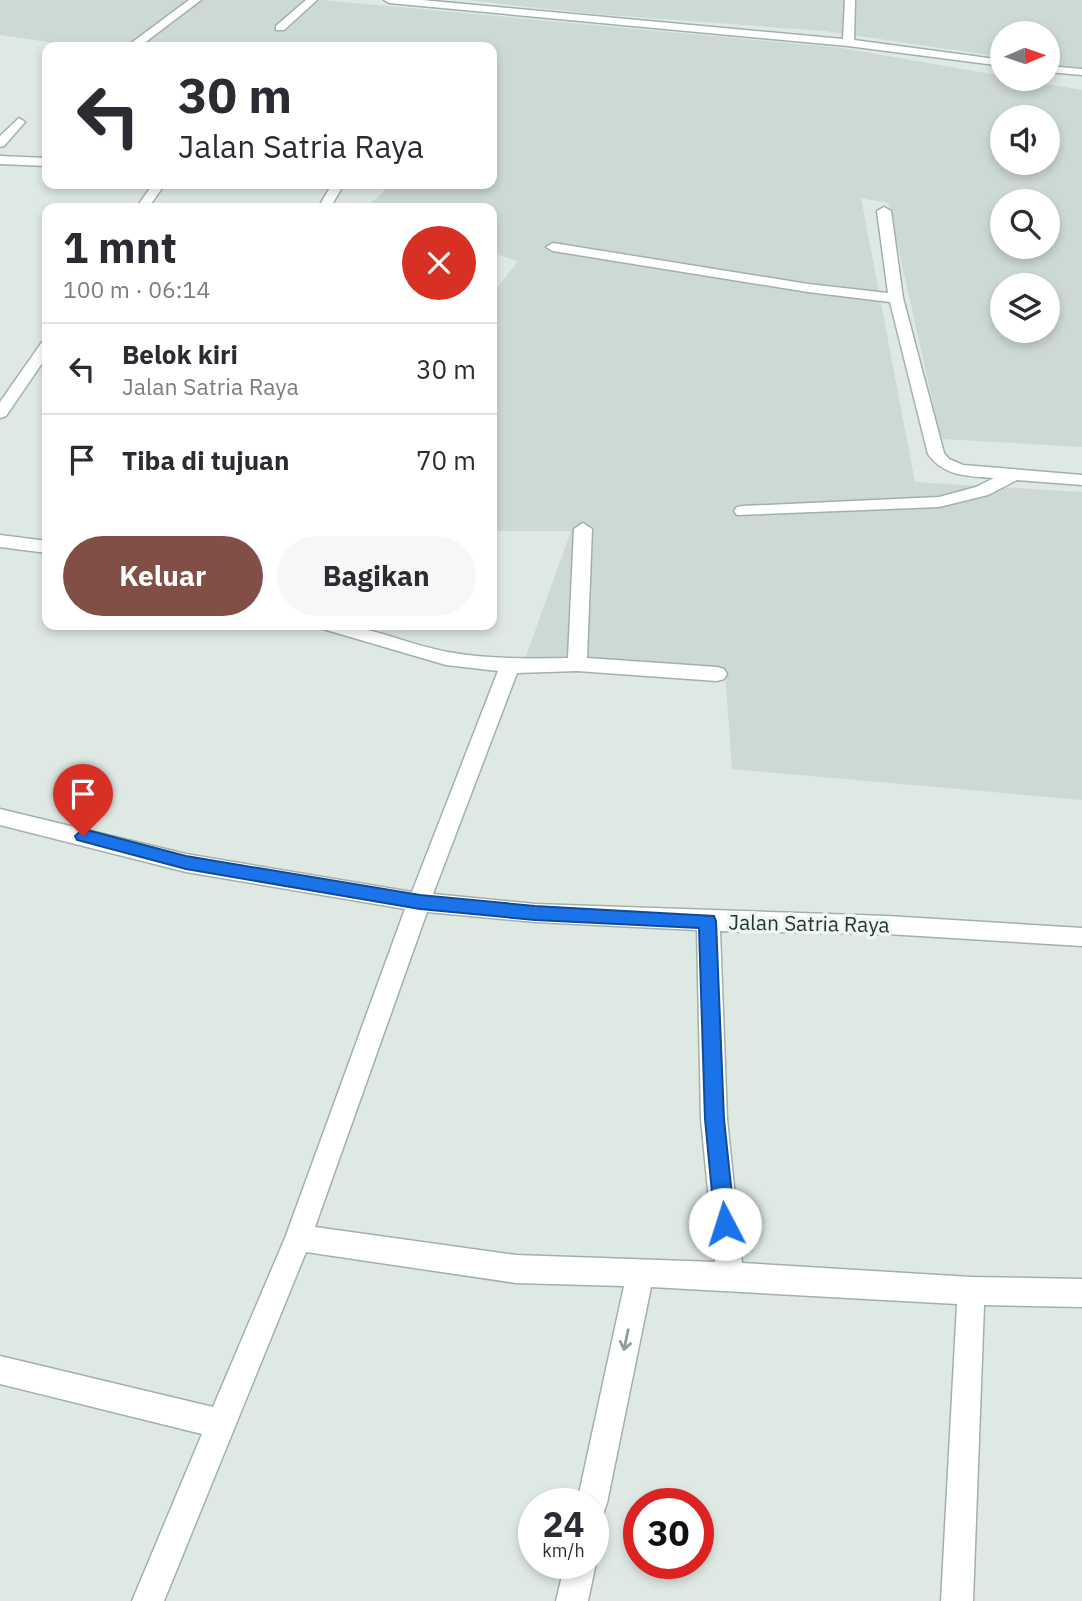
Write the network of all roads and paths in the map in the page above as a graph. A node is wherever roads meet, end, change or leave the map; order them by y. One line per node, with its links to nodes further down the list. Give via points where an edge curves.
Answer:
1 (196, 0): 6 (street)
2 (312, 0): 5 (street)
3 (389, 0): 7 (street)
4 (850, 0): 7 (street)
5 (280, 28)
6 (141, 42)
7 (848, 43): 8 (street)
8 (990, 61)
9 (1060, 70): 10 (street)
10 (1082, 72)
11 (19, 122): 12 (street)
12 (0, 143)
13 (0, 160): 14 (street)
14 (42, 162)
15 (884, 211): 17 (street)
16 (553, 247): 17 (street)
17 (896, 298): 20 (street, via 936,454 952,468)
18 (42, 352): 19 (street)
19 (0, 413)
20 (1011, 476): 21 (street); 22 (street, via 982,491 939,502)
21 (1082, 480)
22 (743, 511)
23 (583, 529): 27 (street)
24 (0, 541): 25 (street)
25 (42, 546)
26 (348, 630): 28 (street, via 446,658)
27 (578, 664): 28 (street); 29 (street)
28 (510, 666): 31 (street)
29 (717, 674)
30 (0, 817): 31 (street, Jalan Satria Raya, via 186,863)
31 (420, 902): 32 (street, Jalan Satria Raya); 34 (street)
32 (708, 921): 33 (street, Jalan Satria Raya, via 887,925); 36 (street, via 714,1119)
33 (1082, 937)
34 (298, 1238): 35 (street, via 516,1269); 40 (street)
35 (640, 1273): 36 (street); 41 (street, one-way to 41)
36 (730, 1276): 37 (street)
37 (971, 1291): 38 (street); 45 (street)
38 (1082, 1293)
39 (0, 1370): 40 (street)
40 (221, 1424): 43 (street)
41 (595, 1488)
42 (577, 1579): 44 (street)
43 (148, 1601)
44 (572, 1601)
45 (957, 1601)

